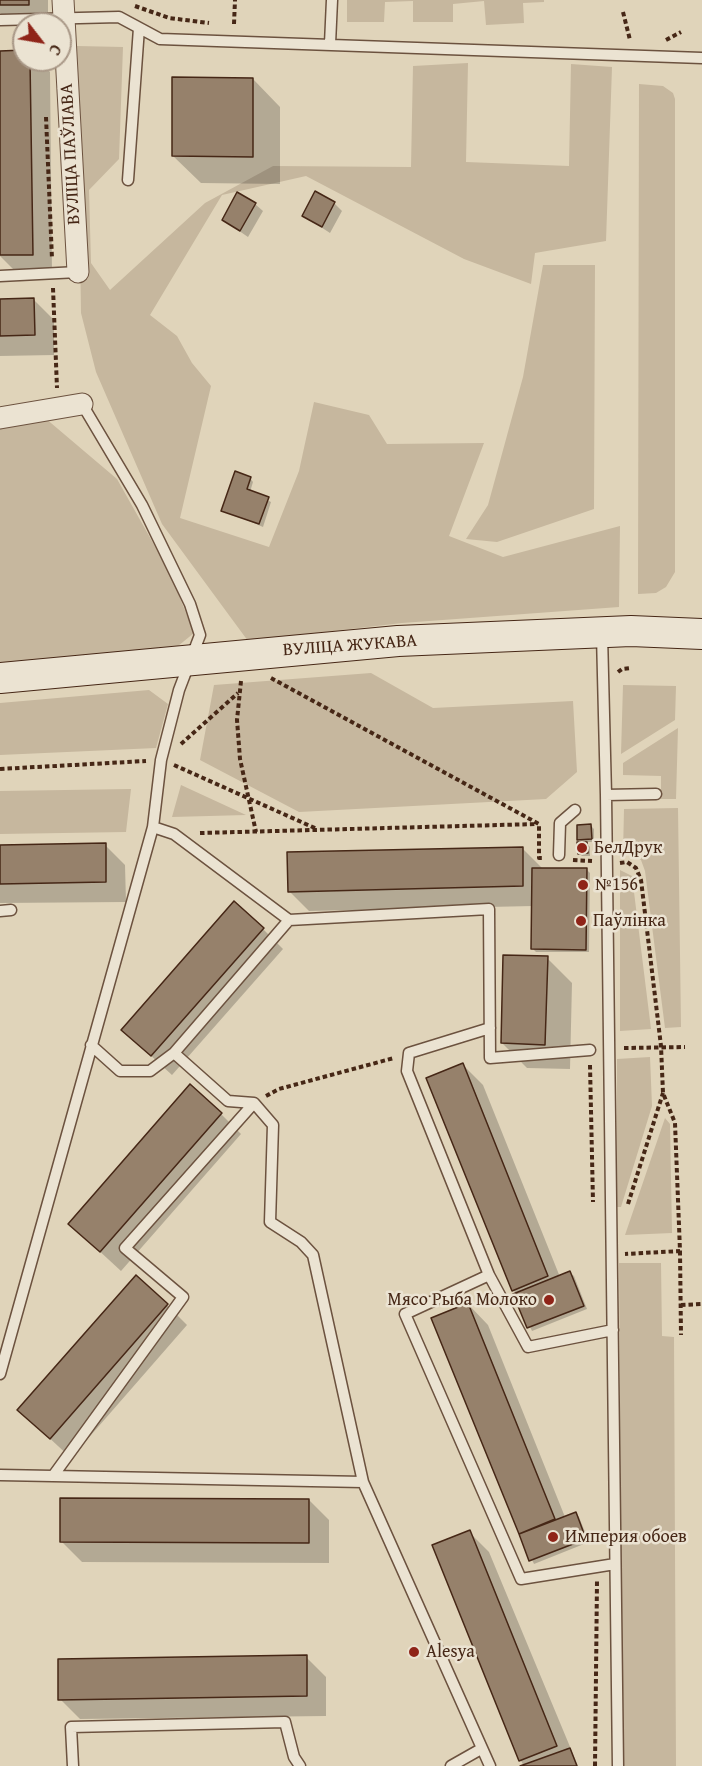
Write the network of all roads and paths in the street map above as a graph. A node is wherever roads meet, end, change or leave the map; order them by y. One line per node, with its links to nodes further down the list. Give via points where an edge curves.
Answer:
1 (235, 0): 6 (path)
2 (332, 0): 12 (lane)
3 (63, 9): 5 (lane); 7 (lane, via 119,17); 17 (street, ВУЛІЦА ПАЎЛАВА)
4 (623, 12): 9 (path)
5 (0, 20)
6 (234, 24)
7 (139, 28): 12 (lane, via 160,39); 16 (lane)
8 (681, 32): 11 (path)
9 (630, 38): 10 (path); 13 (path)
10 (639, 39)
11 (657, 39)
12 (330, 44): 14 (lane)
13 (630, 46)
14 (702, 58)
15 (46, 108): 18 (path)
16 (128, 180)
17 (78, 272): 18 (lane)
18 (52, 275): 19 (lane); 20 (path, via 57,388)
19 (0, 276)
20 (45, 390)
21 (82, 404): 22 (street); 25 (lane, via 142,505 190,604 200,635)
22 (0, 418)
23 (602, 633): 24 (street, ВУЛІЦА ЖУКАВА); 25 (street, ВУЛІЦА ЖУКАВА, via 398,641); 32 (lane)
24 (702, 634)
25 (191, 661): 28 (street, ВУЛІЦА ЖУКАВА); 30 (lane, via 179,690)
26 (244, 670): 29 (path)
27 (266, 675): 35 (path)
28 (0, 678)
29 (238, 693): 30 (path); 37 (path, via 240,759)
30 (162, 760): 36 (lane)
31 (656, 794): 32 (lane)
32 (606, 795): 55 (lane)
33 (575, 810): 34 (lane)
34 (560, 823): 35 (path); 39 (lane)
35 (539, 824): 37 (path); 39 (path, via 539,858)
36 (153, 827): 38 (lane); 44 (lane)
37 (256, 832): 38 (path)
38 (174, 834): 42 (lane)
39 (557, 858): 40 (path)
40 (596, 861)
41 (627, 862): 45 (path, via 636,868 641,880)
42 (289, 920): 43 (lane, via 489,909); 49 (lane)
43 (489, 1028): 48 (lane, via 490,1058); 50 (lane)
44 (91, 1045): 49 (lane, via 120,1071 150,1071); 61 (lane)
45 (661, 1046): 46 (path); 47 (path); 51 (path)
46 (685, 1047)
47 (620, 1048)
48 (590, 1050)
49 (174, 1053): 52 (lane, via 228,1101)
50 (409, 1053): 52 (path, via 279,1089); 56 (lane, via 407,1071)
51 (663, 1093): 53 (path); 54 (path, via 675,1123)
52 (254, 1103): 64 (lane, via 125,1248 183,1297); 65 (lane, via 273,1125 270,1222 301,1242 313,1255)
53 (626, 1212)
54 (680, 1251): 55 (path); 58 (path)
55 (612, 1255): 59 (lane)
56 (489, 1275): 59 (lane, via 528,1347); 66 (lane, via 405,1314 414,1335 521,1579)
57 (702, 1304): 58 (path)
58 (681, 1305): 60 (path)
59 (613, 1330): 66 (lane)
60 (681, 1335)
61 (3, 1349): 62 (lane)
62 (0, 1374)
63 (0, 1475): 64 (lane)
64 (53, 1476): 65 (lane)
65 (363, 1482): 67 (lane)
66 (615, 1564): 72 (lane)
67 (481, 1749): 70 (lane); 71 (lane)
68 (73, 1766): 69 (lane, via 71,1727 285,1722)
69 (300, 1766)
70 (451, 1766)
71 (490, 1766)
72 (618, 1766)

